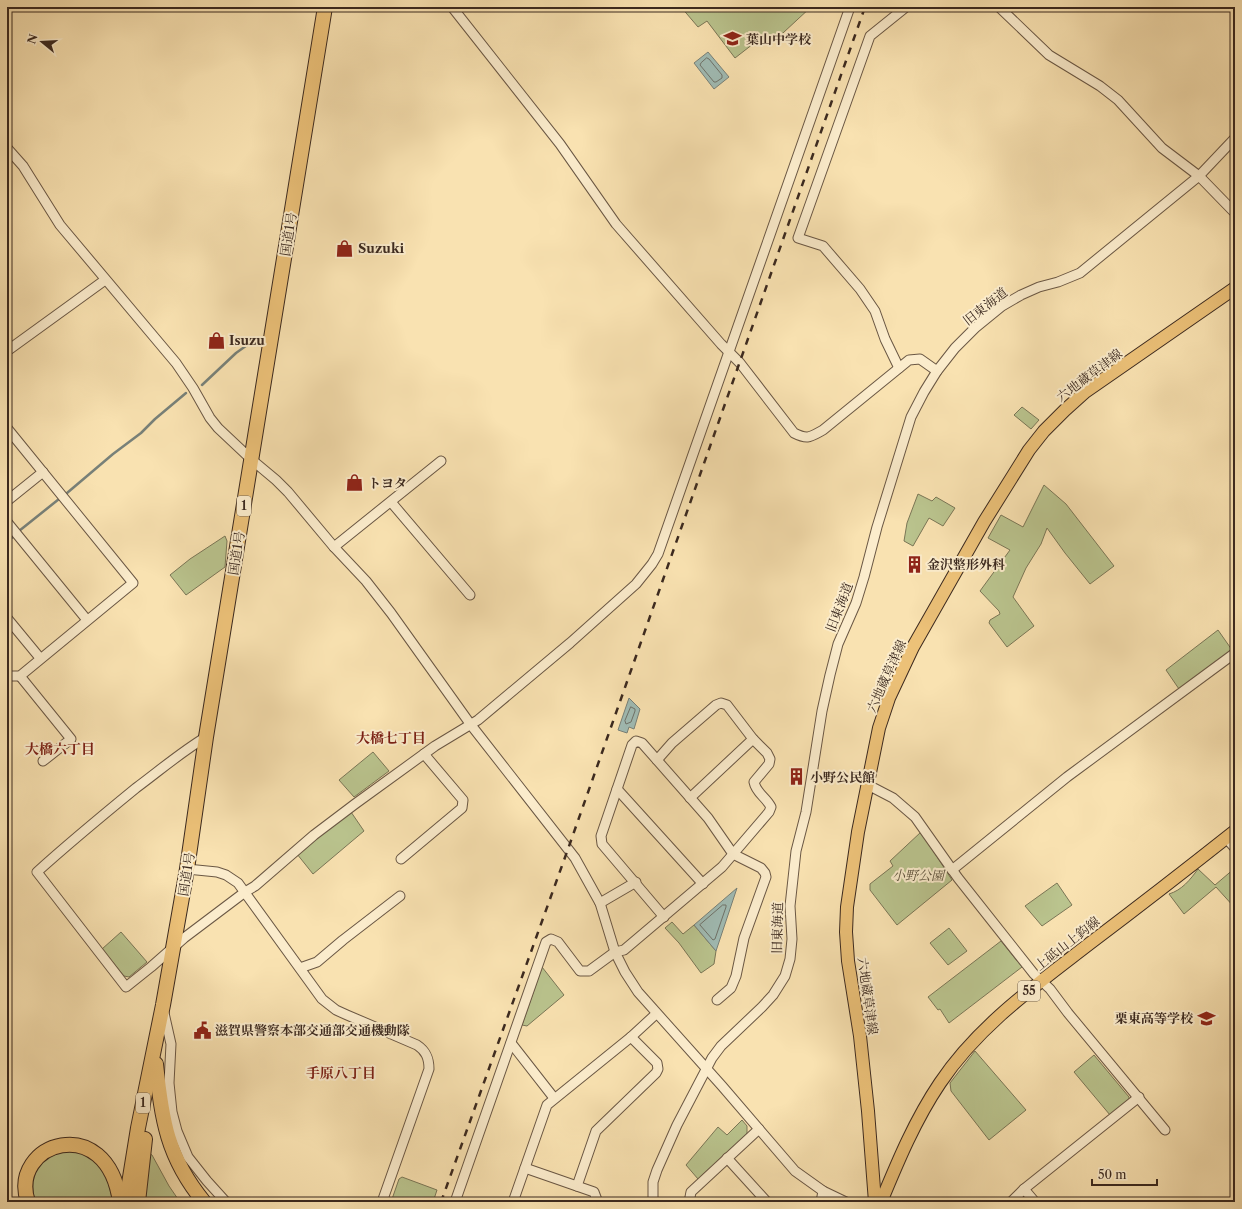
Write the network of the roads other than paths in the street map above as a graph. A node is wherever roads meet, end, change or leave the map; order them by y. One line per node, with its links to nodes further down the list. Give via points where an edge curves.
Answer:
1 (325, 7): 17 (highway, 国道1号 / 1)
2 (452, 7): 13 (street, via 560,144 616,224)
3 (850, 7): 13 (street)
4 (906, 7): 14 (street, via 870,36 798,238 823,246 860,289 875,311)
5 (999, 7): 8 (street, via 1049,55 1118,100 1162,148)
6 (1235, 138): 8 (street, 旧東海道)
7 (7, 148): 10 (street, via 23,166 60,225)
8 (1199, 176): 9 (street); 15 (street, 旧東海道, via 1080,273 1039,287 1002,306 975,328)
9 (1235, 213)
10 (105, 280): 12 (street); 17 (street, via 176,364 218,428)
11 (1235, 288): 37 (main road, 六地蔵草津線, via 1085,392 1028,450 984,522 902,670 879,728)
12 (7, 351)
13 (729, 352): 14 (street, via 794,433 803,438 823,430); 31 (street, via 658,554 652,564 636,584 570,643)
14 (899, 368): 15 (street, via 909,360 920,359)
15 (937, 371): 62 (street, 旧東海道, via 911,417 856,603 838,644 830,675 806,812 796,851 790,906 792,939 785,976 773,995 721,1046)
16 (7, 428): 19 (street)
17 (252, 460): 23 (street, via 288,492); 32 (highway, 国道1号 / 1)
18 (441, 461): 21 (street)
19 (43, 472): 20 (street); 26 (street, via 133,583)
20 (7, 501)
21 (391, 502): 23 (street); 24 (street)
22 (7, 522): 26 (street)
23 (334, 547): 31 (street, via 387,608)
24 (470, 595)
25 (7, 618): 28 (street)
26 (87, 620): 28 (street)
27 (1235, 653): 45 (street, via 1067,777)
28 (40, 658): 30 (street)
29 (7, 676): 30 (street)
30 (20, 676): 36 (street, via 71,739)
31 (471, 725): 34 (street); 50 (street, via 575,858)
32 (206, 737): 44 (highway, 国道1号 / 1); 52 (street, via 119,802 37,872 126,987)
33 (753, 739): 35 (street, via 727,706 716,704 672,743); 39 (street); 42 (street, via 770,759 769,764 754,782 755,789 771,807)
34 (424, 754): 43 (street, via 463,800 462,808); 48 (street, via 314,835)
35 (657, 760): 38 (street, via 642,742 636,741 632,745); 39 (street)
36 (43, 761)
37 (868, 785): 45 (street, via 893,798 916,817); 87 (main road, 六地蔵草津線, via 858,832 846,932 860,1036)
38 (617, 789): 46 (street, via 601,836 602,844); 47 (street)
39 (690, 798): 42 (street, via 708,818)
40 (1231, 834): 41 (street); 55 (main road, 上砥山上鈎線 / 55)
41 (1235, 848)
42 (733, 854): 47 (street); 56 (street, via 761,868 766,877 744,938 736,976 731,988)
43 (401, 859)
44 (187, 869): 48 (street, via 226,875 238,883); 52 (highway, 国道1号 / 1)
45 (952, 870): 55 (street, via 1029,968)
46 (636, 882): 50 (street); 51 (street)
47 (703, 884): 51 (street)
48 (245, 892): 52 (street); 54 (street)
49 (400, 896): 54 (street, via 317,962)
50 (600, 904): 53 (street)
51 (664, 916): 53 (street, via 624,950)
52 (173, 949): 57 (highway, 国道1号 / 1)
53 (615, 952): 58 (street, via 638,992); 60 (street, via 589,971 580,971 558,942 551,939 546,942)
54 (300, 968): 79 (street, via 322,999 336,1010 417,1045 427,1055 429,1069)
55 (1042, 980): 63 (street, via 1108,1063); 88 (main road, 上砥山上鈎線 / 55, via 995,1019 940,1083 913,1128)
56 (717, 1000)
57 (163, 1005): 61 (highway, 国道1号 / 1); 75 (highway, 国道1号 / 1); 78 (street, via 171,1044 168,1083 177,1131 188,1157)
58 (656, 1014): 59 (street); 62 (street)
59 (631, 1037): 64 (street); 69 (street, via 657,1063 658,1069 596,1131)
60 (510, 1043): 64 (street); 72 (street)
61 (156, 1064): 76 (highway, 国道1号 / 1); 77 (highway, via 168,1137 182,1172)
62 (707, 1068): 65 (street); 82 (street, 旧東海道, via 657,1170)
63 (1139, 1097): 66 (street); 70 (street)
64 (554, 1098): 68 (street, via 547,1105)
65 (759, 1129): 67 (street); 71 (street, via 795,1171)
66 (1165, 1130)
67 (727, 1158): 83 (street, via 691,1192); 84 (street)
68 (525, 1168): 69 (street); 80 (street)
69 (577, 1186): 81 (street, via 594,1192)
70 (1024, 1189): 89 (street); 90 (street)
71 (822, 1191): 85 (street); 86 (street)
72 (459, 1201)
73 (28, 1202): 74 (highway, via 28,1175 39,1156 55,1146 75,1144 93,1151 107,1165 116,1184)
74 (120, 1202)
75 (126, 1202)
76 (138, 1202)
77 (204, 1202)
78 (226, 1202)
79 (382, 1202)
80 (513, 1202)
81 (597, 1202)
82 (652, 1202)
83 (689, 1202)
84 (767, 1202)
85 (821, 1202)
86 (846, 1202)
87 (875, 1202)
88 (881, 1202)
89 (1011, 1202)
90 (1036, 1202)

